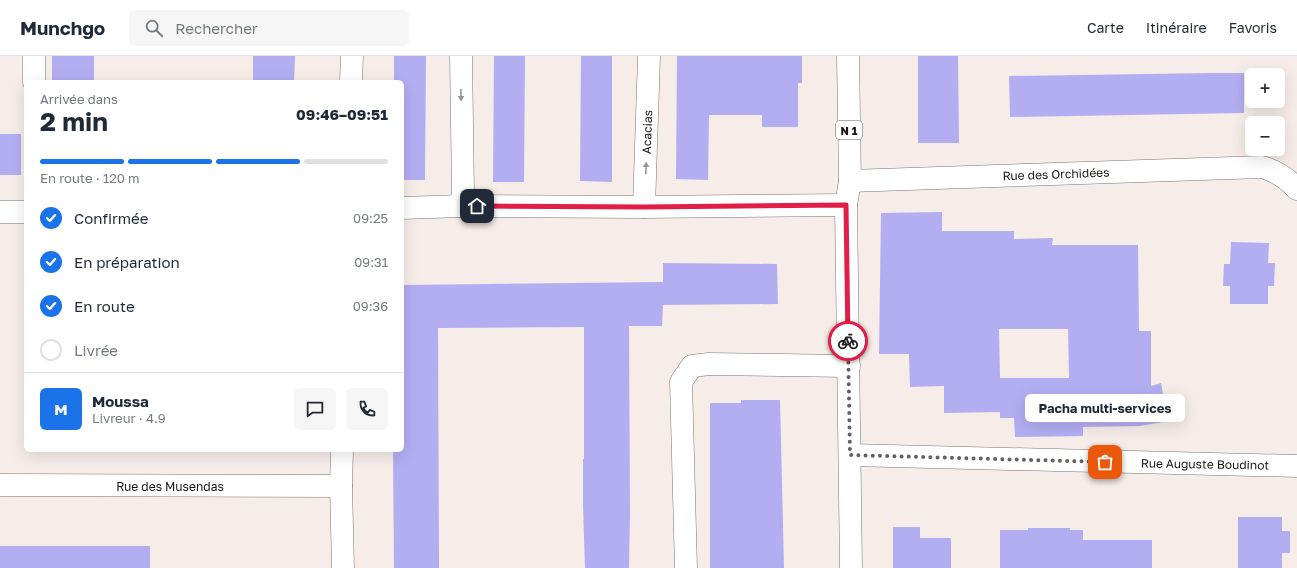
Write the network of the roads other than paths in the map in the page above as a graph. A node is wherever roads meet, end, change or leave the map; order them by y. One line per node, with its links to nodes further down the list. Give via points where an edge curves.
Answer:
1 (34, 56): 6 (street)
2 (352, 56): 7 (street)
3 (461, 56): 11 (street, one-way to 11)
4 (649, 56): 12 (street, Acacias, one-way to 4)
5 (848, 56): 8 (street, N 1)
6 (34, 80)
7 (352, 80)
8 (850, 181): 9 (street, Rue des Orchidées, via 1262,167 1279,174); 10 (street, N 1)
9 (1297, 189)
10 (846, 205): 12 (street); 16 (street, N 1)
11 (461, 206): 12 (street); 13 (street)
12 (644, 207)
13 (404, 208)
14 (0, 212): 15 (street)
15 (24, 212)
16 (849, 366): 18 (street, N 1); 23 (street, via 692,366 681,382)
17 (342, 452): 21 (street)
18 (850, 455): 19 (street, Rue Auguste Boudinot); 24 (street, N 1)
19 (1297, 466)
20 (0, 485): 21 (street, Rue des Musendas)
21 (341, 486): 22 (street)
22 (344, 568)
23 (686, 568)
24 (851, 568)

